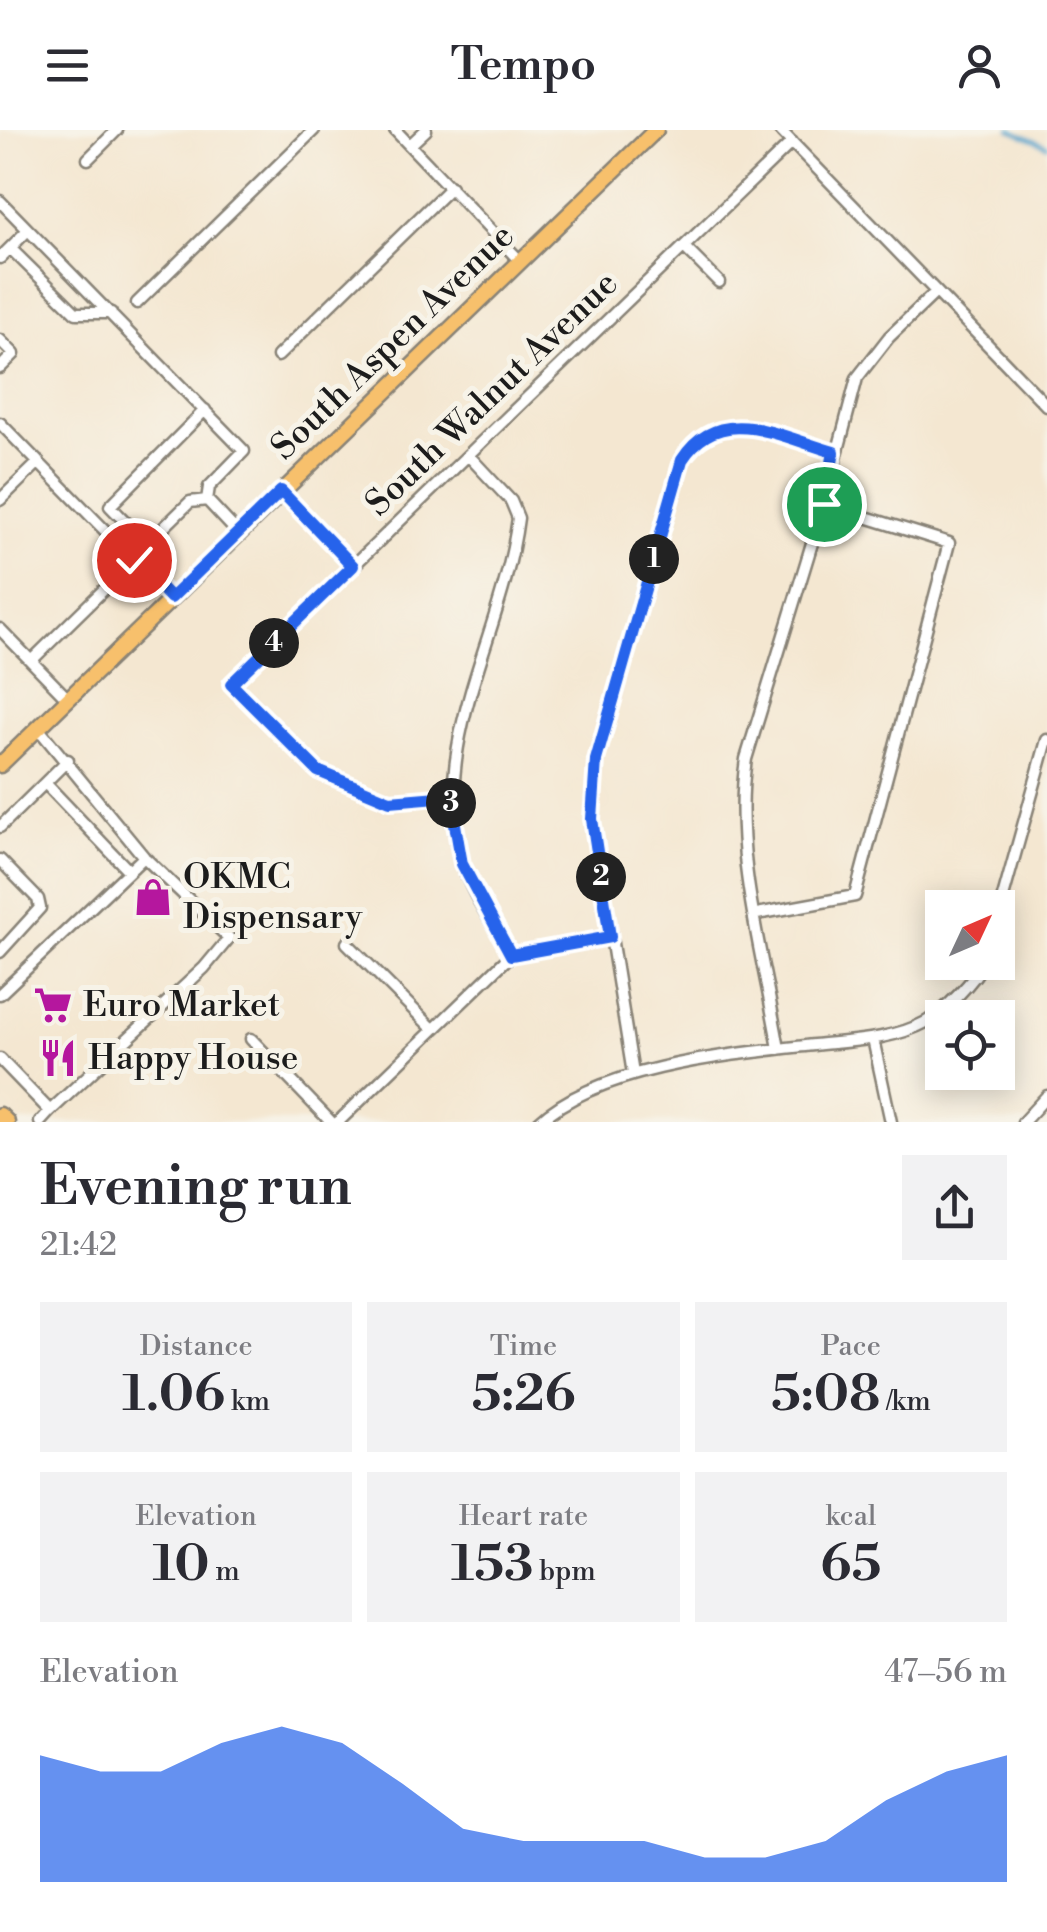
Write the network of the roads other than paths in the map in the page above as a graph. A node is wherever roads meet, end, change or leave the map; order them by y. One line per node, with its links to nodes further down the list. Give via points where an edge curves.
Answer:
1 (118, 130): 9 (street)
2 (314, 130): 18 (street)
3 (396, 130): 8 (street)
4 (426, 130): 8 (street)
5 (656, 130): 15 (main road, South Aspen Avenue)
6 (780, 130): 7 (street)
7 (792, 142): 13 (street, South Walnut Avenue); 17 (street)
8 (410, 145): 10 (street)
9 (88, 159)
10 (451, 187): 15 (street); 21 (street)
11 (0, 201): 12 (street)
12 (28, 230): 14 (street); 19 (street)
13 (684, 246): 16 (street); 27 (street, South Walnut Avenue)
14 (4, 252): 19 (street, via 76,314)
15 (520, 261): 29 (main road, South Aspen Avenue)
16 (719, 282)
17 (936, 292): 23 (street); 26 (street, via 856,378)
18 (137, 303)
19 (111, 313): 24 (street)
20 (0, 340): 22 (street, via 14,354)
21 (278, 356)
22 (0, 368)
23 (1047, 406)
24 (205, 410): 31 (street, via 244,451 208,487); 31 (street, via 110,506 146,544 190,502)
25 (0, 423): 28 (street)
26 (834, 452): 32 (street); 52 (street, via 732,424 694,441 682,460 596,760 592,819)
27 (468, 455): 35 (street, South Walnut Avenue); 45 (street, via 518,518 460,728)
28 (39, 462): 30 (street); 34 (street)
29 (281, 491): 33 (main road, South Aspen Avenue); 35 (street)
30 (0, 500)
31 (207, 500): 33 (street)
32 (824, 504): 51 (street, via 746,759 742,847); 51 (street, via 948,543 855,896)
33 (238, 533): 36 (main road, South Aspen Avenue)
34 (134, 560): 36 (street); 38 (street)
35 (353, 566): 45 (street, South Walnut Avenue, via 231,684 318,771 390,801)
36 (171, 598): 39 (main road, South Aspen Avenue)
37 (0, 629): 38 (street)
38 (31, 661): 39 (street)
39 (68, 699): 40 (main road, South Aspen Avenue)
40 (38, 728): 42 (street); 43 (main road, South Aspen Avenue)
41 (1047, 740): 50 (street)
42 (68, 760): 44 (street); 47 (street)
43 (0, 765)
44 (44, 783): 46 (street); 49 (street)
45 (450, 796): 55 (street, via 462,864)
46 (0, 827)
47 (144, 857): 49 (street); 65 (street, via 229,938)
48 (0, 860): 54 (street, via 40,908)
49 (129, 870): 57 (street)
50 (1005, 890)
51 (757, 914): 61 (street)
52 (610, 937): 55 (street); 63 (street)
53 (348, 943): 58 (street)
54 (0, 952)
55 (511, 955): 58 (street)
56 (967, 980): 60 (street, via 927,1022)
57 (0, 994)
58 (432, 1028): 69 (street)
59 (252, 1039): 69 (street)
60 (873, 1039): 61 (street); 71 (street)
61 (779, 1049): 63 (street)
62 (0, 1060): 65 (street)
63 (632, 1074): 70 (street, via 592,1086)
64 (1047, 1096): 72 (street)
65 (50, 1112): 68 (street)
66 (0, 1115): 67 (main road)
67 (7, 1122)
68 (40, 1122)
69 (334, 1122)
70 (539, 1122)
71 (891, 1122)
72 (1024, 1122)

